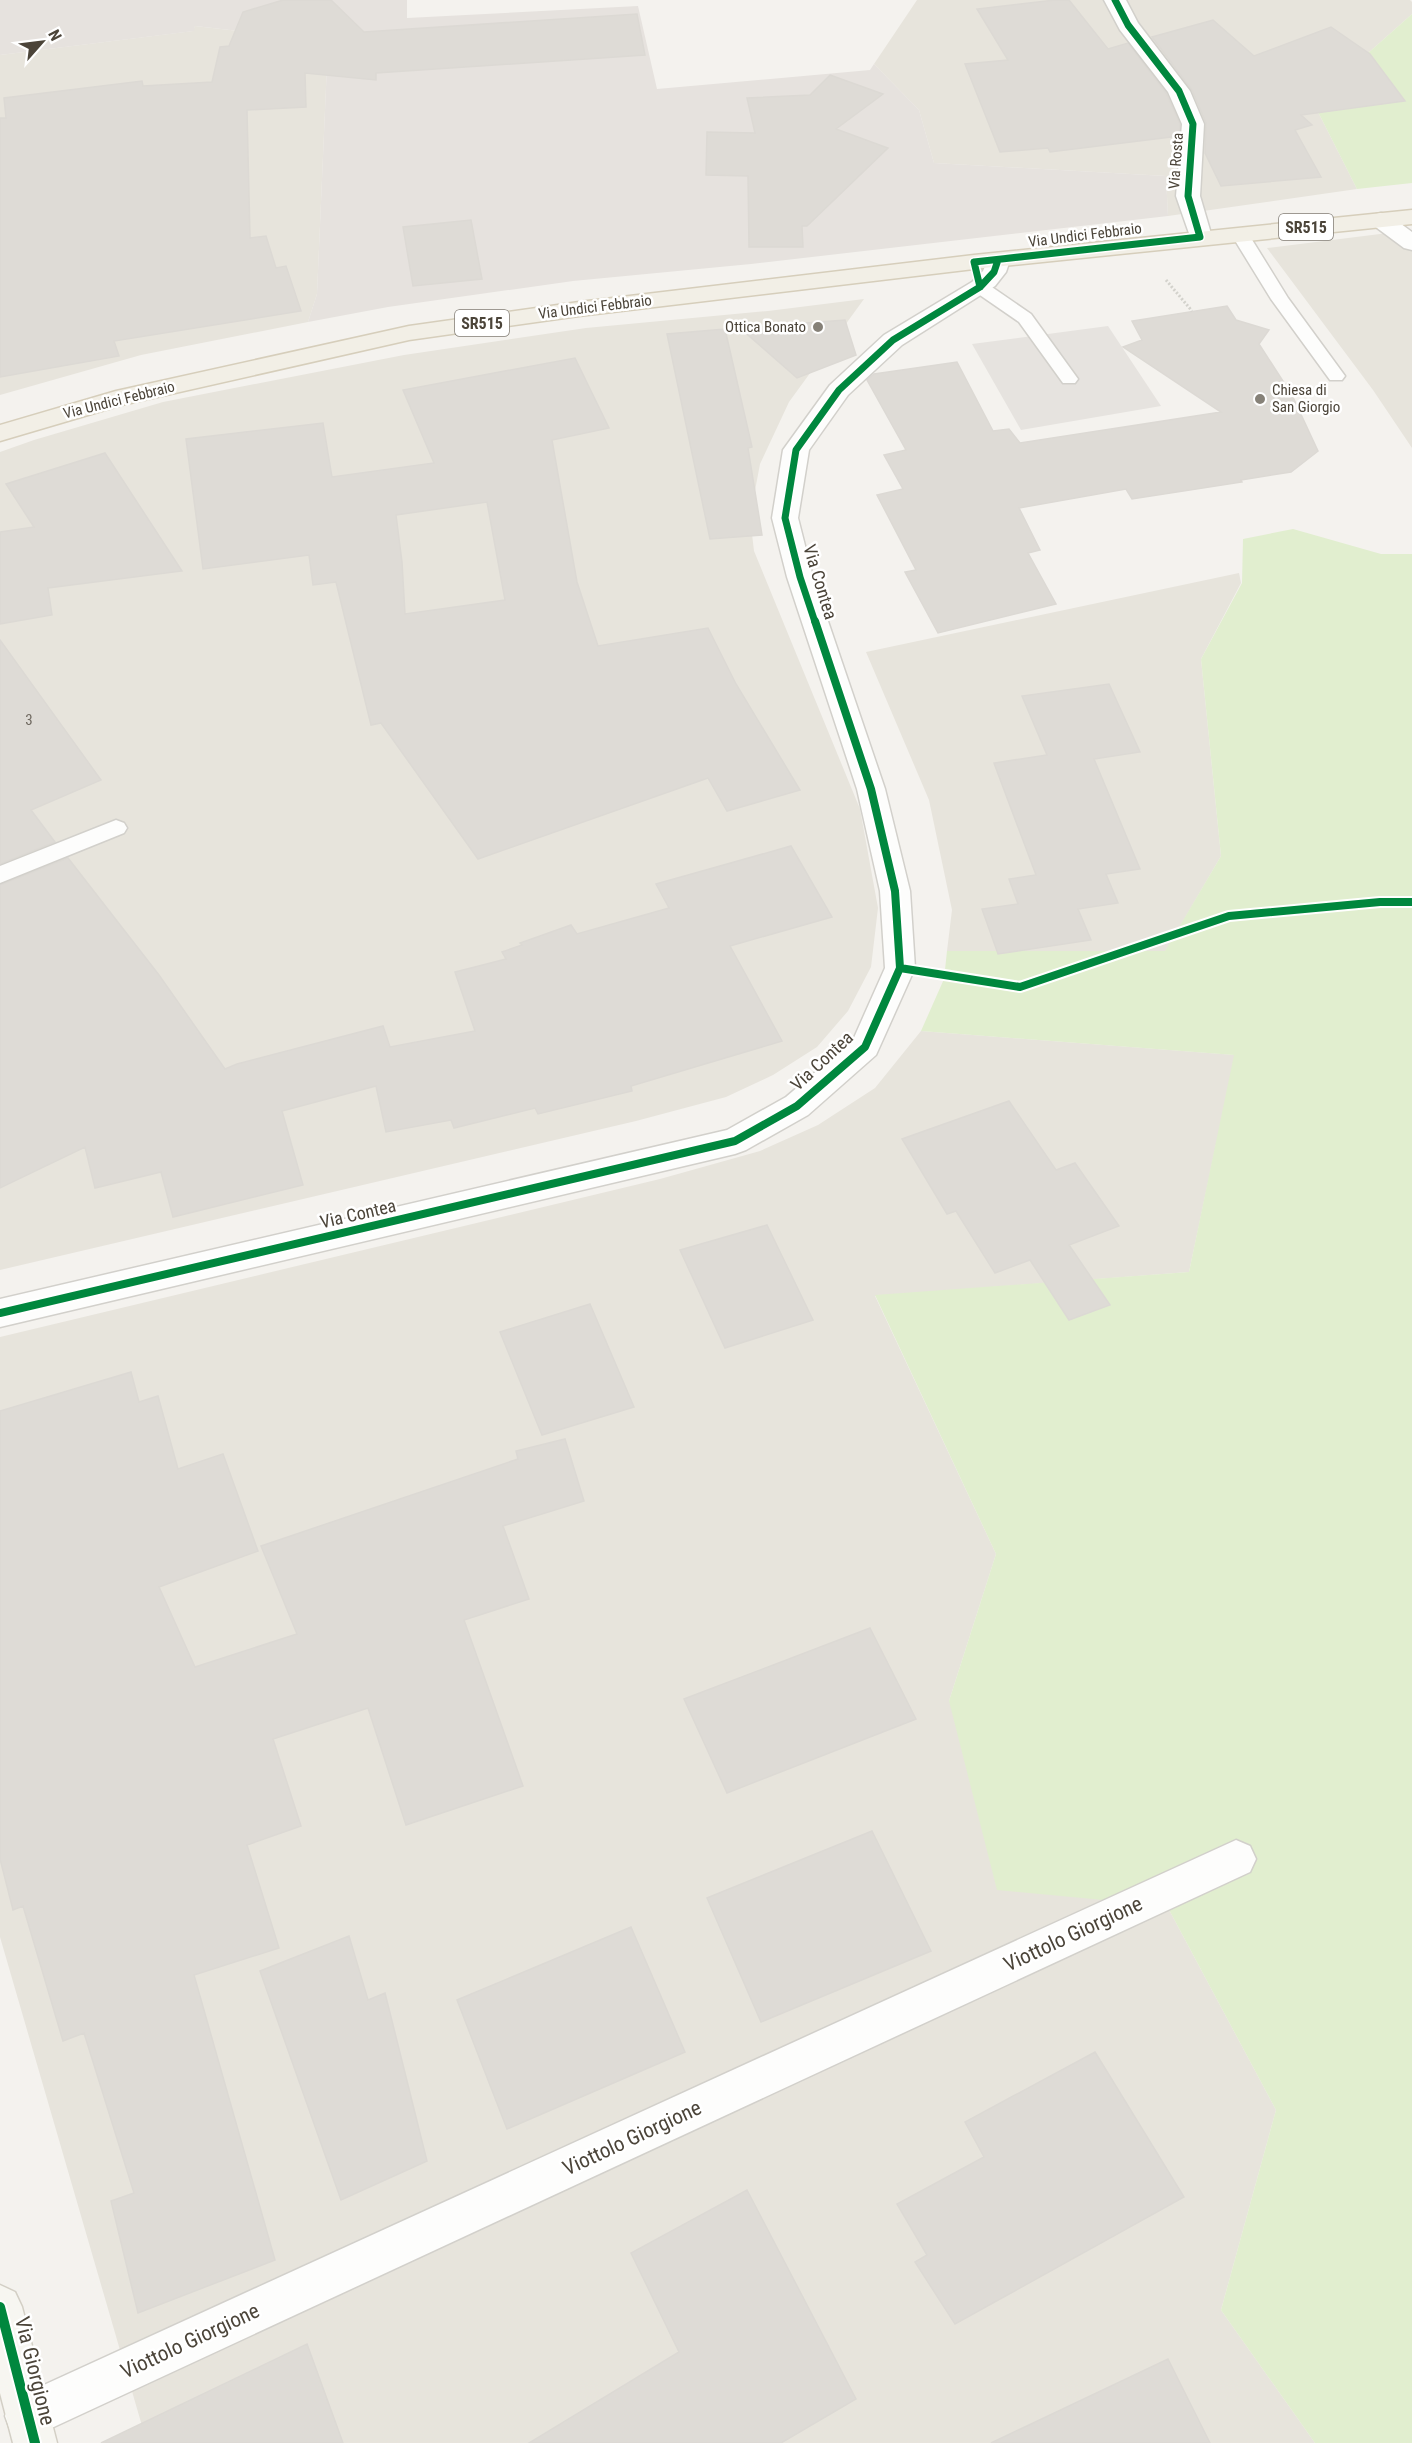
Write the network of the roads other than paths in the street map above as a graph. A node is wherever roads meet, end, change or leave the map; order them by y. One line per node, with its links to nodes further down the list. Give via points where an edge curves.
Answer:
1 (1115, 0): 5 (street, Via Rosta, via 1128,25 1179,91 1193,124 1188,196)
2 (1412, 217): 3 (main road, SR515)
3 (1381, 220): 4 (main road, SR515); 6 (street)
4 (1240, 234): 5 (main road, SR515); 9 (lane, via 1280,299)
5 (1200, 237): 7 (main road, Via Undici Febbraio / SR515)
6 (1412, 243)
7 (998, 260): 8 (street, Via Contea, via 992,276)
8 (977, 274): 10 (lane, via 1025,318); 11 (main road, Via Undici Febbraio / SR515, via 579,309 410,333 116,399); 14 (street, Via Contea, via 893,340 839,390 796,450 785,518 800,577 871,789 895,891 900,968 865,1047 797,1106 735,1141)
9 (1336, 376)
10 (1069, 379)
11 (0, 433)
12 (116, 828): 13 (lane)
13 (0, 875)
14 (0, 1314)
15 (1236, 1859): 17 (street, Viottolo Giorgione)
16 (0, 2307): 17 (street, Via Giorgione)
17 (31, 2430)

